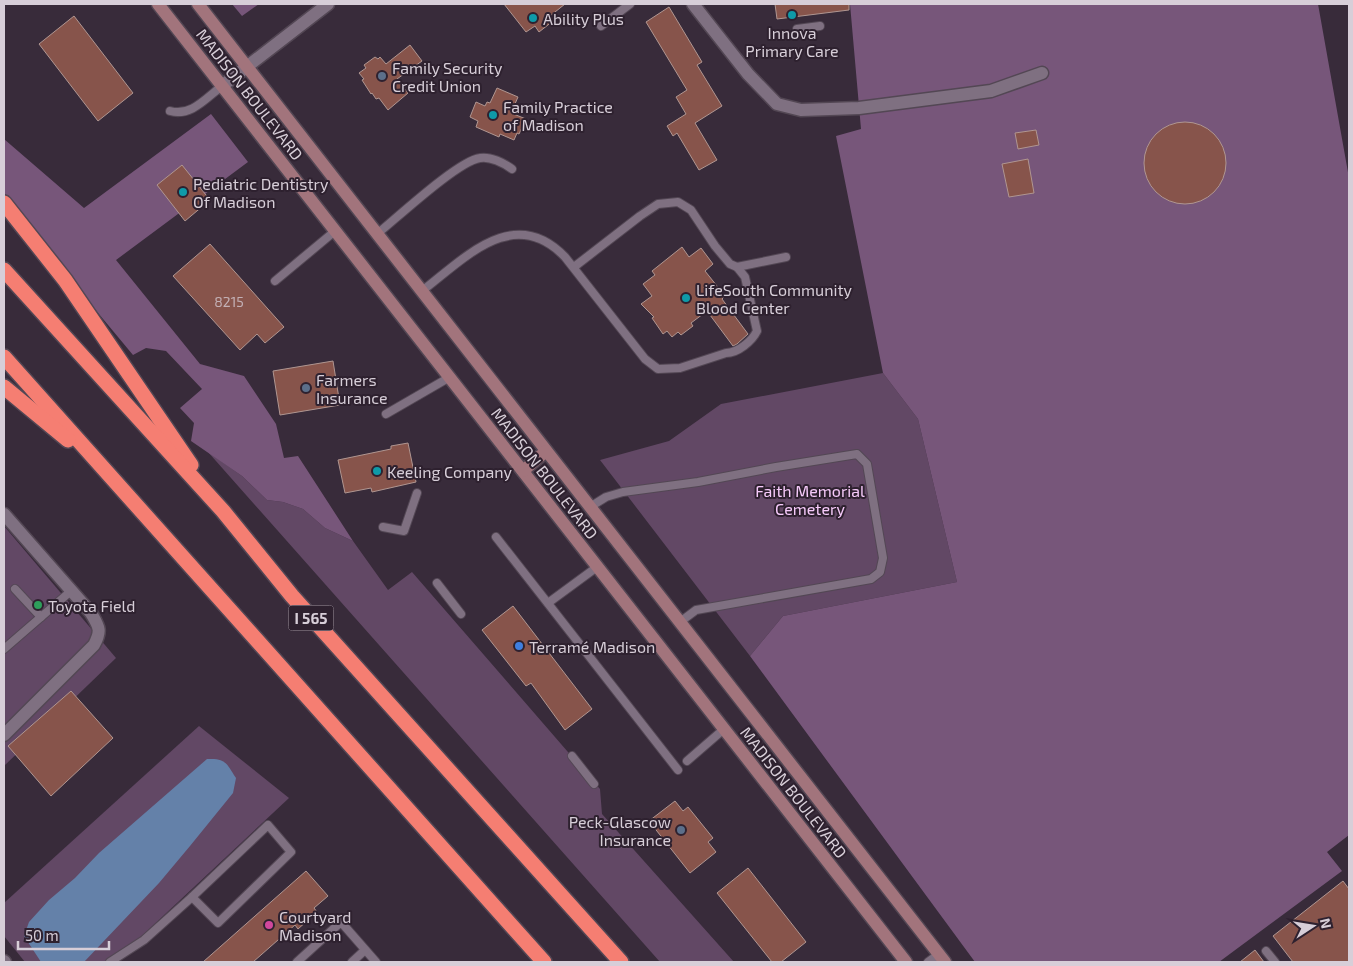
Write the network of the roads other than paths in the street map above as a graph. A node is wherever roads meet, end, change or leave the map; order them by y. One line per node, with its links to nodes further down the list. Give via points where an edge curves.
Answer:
1 (158, 4): 11 (main road, MADISON BOULEVARD)
2 (198, 4): 9 (main road, MADISON BOULEVARD)
3 (328, 4): 9 (street)
4 (630, 4): 6 (lane)
5 (693, 4): 10 (street, via 748,74 777,104 801,110 859,108 991,91)
6 (601, 26)
7 (820, 26): 8 (lane)
8 (797, 29)
9 (247, 66): 11 (street); 16 (main road, MADISON BOULEVARD)
10 (1042, 73)
11 (222, 86): 12 (lane, via 189,112 179,114); 15 (main road, MADISON BOULEVARD)
12 (170, 111)
13 (512, 169): 16 (lane, via 504,163 482,157 470,160)
14 (4, 203): 32 (highway, via 65,280)
15 (336, 231): 21 (lane); 24 (main road, MADISON BOULEVARD)
16 (377, 234): 22 (main road, MADISON BOULEVARD)
17 (786, 258): 19 (lane)
18 (574, 267): 19 (lane, via 658,204 678,202 691,210 720,252); 19 (lane, via 645,359 658,369 680,368 732,353 754,338 757,331 746,277); 22 (lane, via 555,246 542,239 529,234 513,235 484,244)
19 (737, 267)
20 (4, 270): 32 (highway, I 565)
21 (275, 281)
22 (422, 291): 27 (main road, MADISON BOULEVARD)
23 (4, 357): 29 (highway)
24 (450, 377): 26 (lane); 28 (main road, MADISON BOULEVARD)
25 (4, 388): 29 (highway)
26 (386, 414)
27 (546, 451): 28 (main road); 31 (main road, MADISON BOULEVARD)
28 (523, 471): 36 (main road, MADISON BOULEVARD)
29 (107, 472): 59 (highway)
30 (417, 493): 34 (lane, via 404,532)
31 (590, 507): 43 (main road, MADISON BOULEVARD); 43 (lane, via 623,492 857,454 867,464 883,558 880,572 871,580 696,610)
32 (223, 511): 60 (highway, I 565, via 292,596)
33 (4, 514): 39 (street)
34 (383, 527)
35 (496, 536): 40 (lane)
36 (597, 567): 40 (lane); 45 (main road, MADISON BOULEVARD)
37 (436, 584): 41 (lane)
38 (15, 590): 42 (lane)
39 (71, 591): 42 (lane); 46 (street, via 91,613 99,627 99,635 94,644)
40 (548, 603): 49 (lane)
41 (460, 614)
42 (41, 617): 44 (lane)
43 (680, 622): 54 (main road, MADISON BOULEVARD)
44 (4, 648)
45 (724, 729): 48 (lane); 61 (main road, MADISON BOULEVARD)
46 (4, 735)
47 (572, 756): 50 (lane)
48 (687, 761)
49 (678, 770)
50 (594, 784)
51 (192, 898): 51 (lane, via 268,825 292,852 218,923); 55 (lane, via 144,940)
52 (365, 950): 56 (lane, via 341,922); 57 (lane); 58 (lane)
53 (1266, 951): 62 (lane)
54 (937, 960)
55 (110, 962)
56 (297, 962)
57 (352, 962)
58 (376, 962)
59 (544, 962)
60 (620, 962)
61 (906, 962)
62 (1275, 962)

